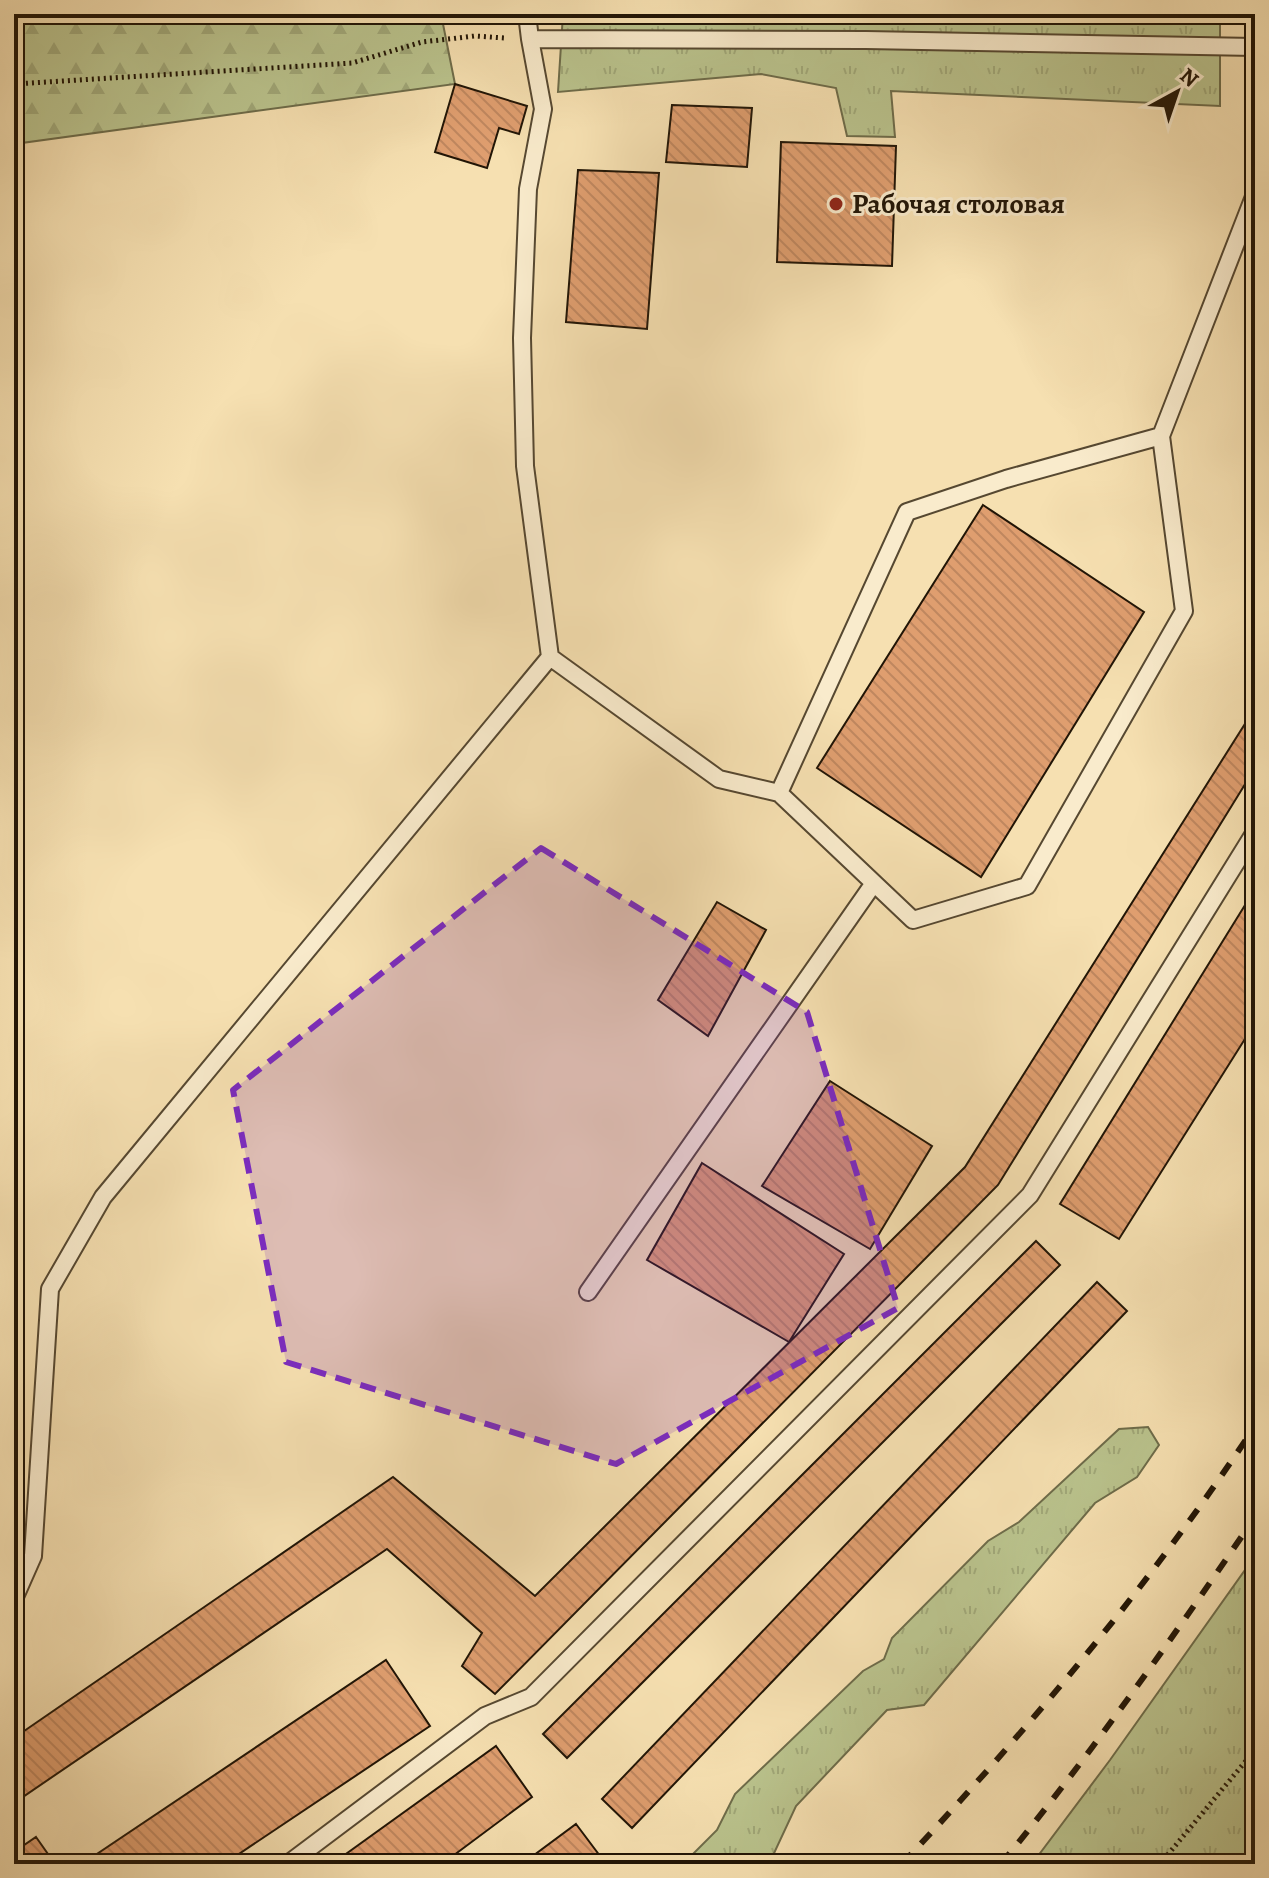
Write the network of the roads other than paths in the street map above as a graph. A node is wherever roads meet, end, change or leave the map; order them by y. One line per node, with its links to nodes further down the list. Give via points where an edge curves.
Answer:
1 (527, 14): 2 (lane)
2 (530, 39): 3 (lane); 6 (lane, via 543,109 528,189 522,338 525,466)
3 (1255, 47)
4 (1255, 194): 5 (lane)
5 (1161, 436): 7 (lane, via 907,512); 9 (lane, via 1184,611 1027,886 913,920)
6 (550, 657): 7 (lane, via 719,779); 11 (lane, via 103,1197 50,1289 33,1556)
7 (779, 793): 9 (lane)
8 (1255, 832): 12 (lane, via 1030,1195 531,1697 485,1716)
9 (874, 883): 10 (lane)
10 (588, 1292)
11 (14, 1599)
12 (288, 1864)

